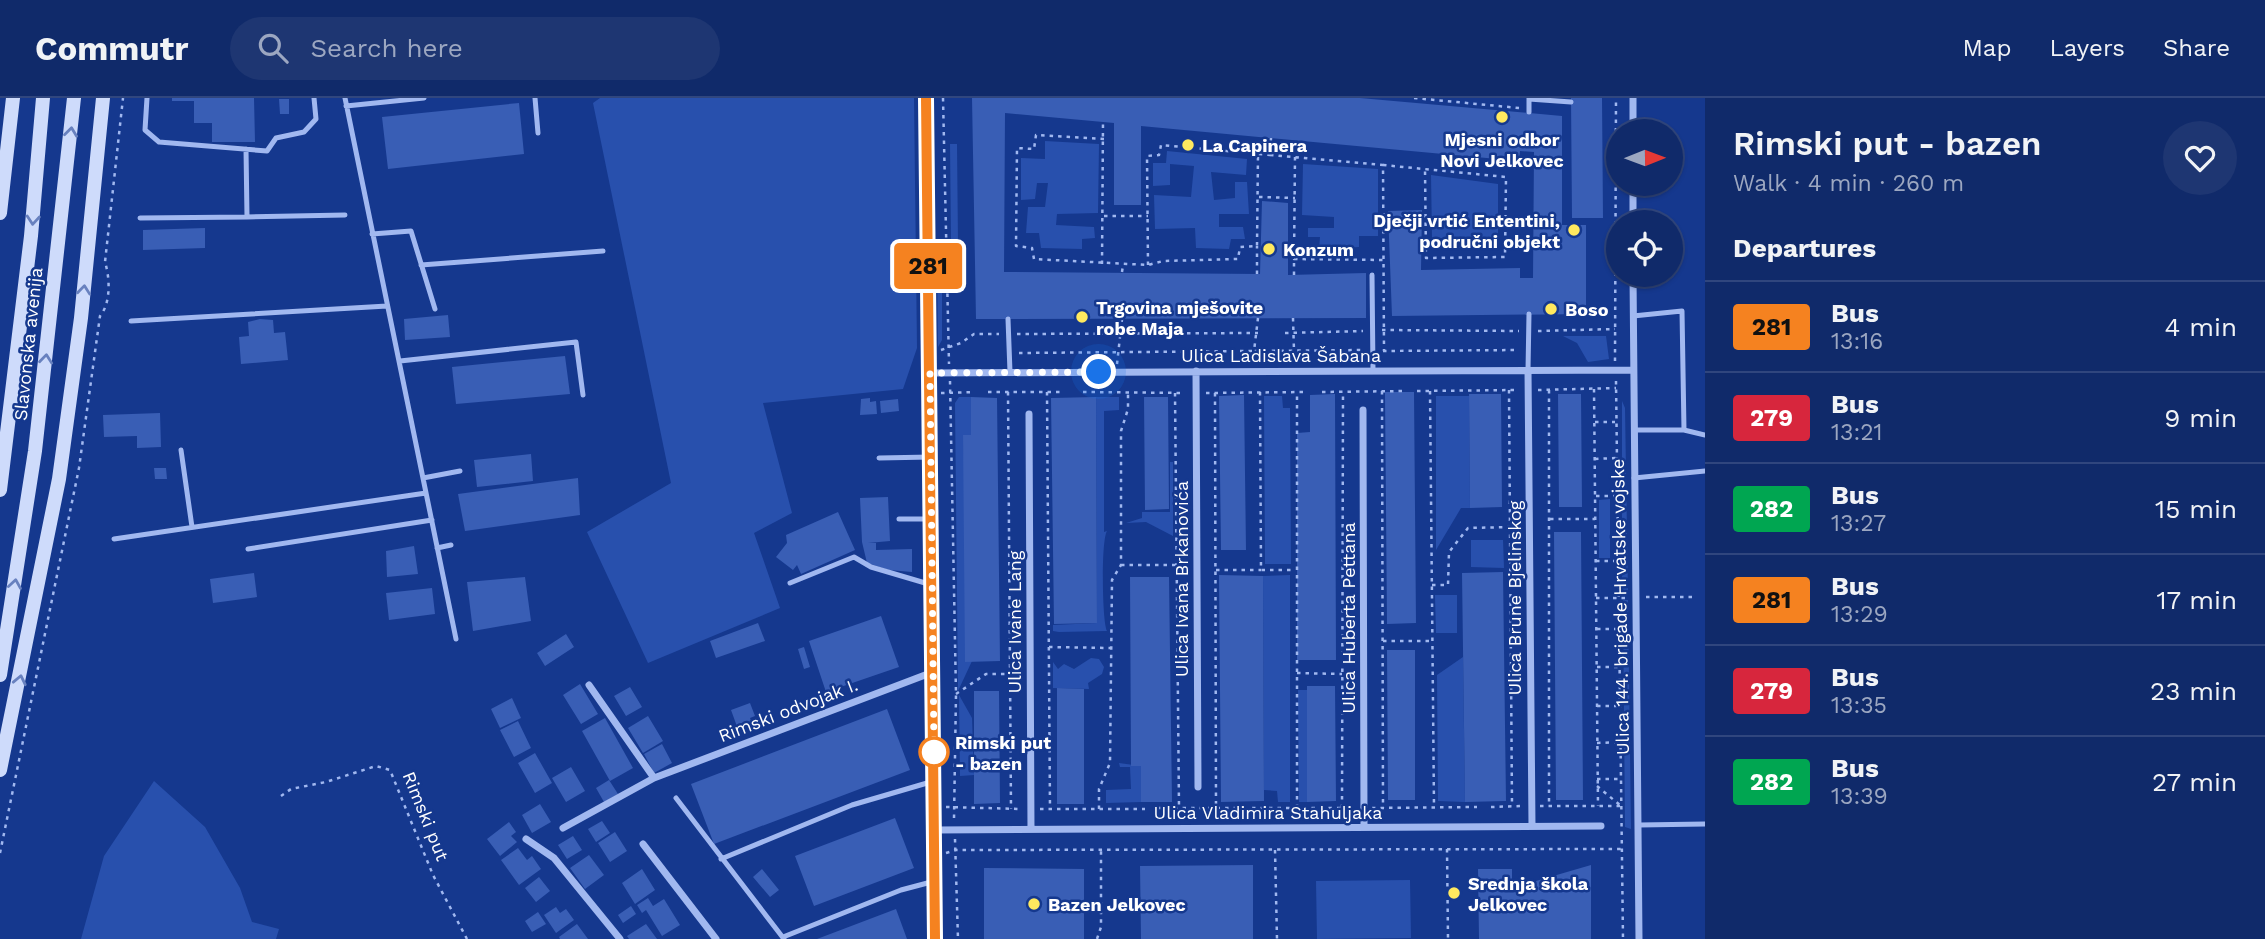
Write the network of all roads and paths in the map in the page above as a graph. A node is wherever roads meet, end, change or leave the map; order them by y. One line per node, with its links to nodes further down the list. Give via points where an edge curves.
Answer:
1 (13, 98): 33 (main road)
2 (103, 98): 192 (main road, one-way to 2, via 59,479)
3 (148, 98): 25 (lane, via 145,130 159,142)
4 (314, 98): 25 (lane, via 316,118 304,132 276,138 267,151)
5 (345, 98): 17 (lane)
6 (424, 98): 17 (lane)
7 (535, 98): 22 (lane)
8 (926, 98): 91 (street)
9 (943, 98): 73 (path)
10 (1414, 98): 18 (path)
11 (1616, 98): 62 (path)
12 (1633, 98): 20 (street)
13 (1529, 99): 16 (lane); 19 (lane)
14 (43, 101): 140 (main road, Slavonska avenija, one-way to 140)
15 (74, 103): 185 (main road, Slavonska avenija, one-way to 15, via 35,451)
16 (1571, 103)
17 (346, 106): 39 (lane)
18 (1521, 109)
19 (1529, 113)
20 (1633, 119)
21 (1103, 122): 24 (path)
22 (538, 133)
23 (1271, 138): 27 (path)
24 (1104, 139): 35 (path); 44 (path, via 1036,135 1034,149 1017,148 1016,246 1032,247 1034,259)
25 (246, 149): 37 (lane)
26 (1258, 154): 27 (path); 31 (path); 36 (path, via 1161,145 1159,155 1147,156)
27 (1270, 155): 28 (path)
28 (1295, 157): 29 (path); 32 (path)
29 (1383, 165): 30 (path); 43 (path)
30 (1425, 169): 30 (path, via 1506,177 1505,257 1426,258)
31 (1258, 197): 32 (path); 40 (path)
32 (1294, 198): 42 (path)
33 (0, 214)
34 (345, 215): 37 (lane)
35 (1104, 216): 36 (path); 44 (path)
36 (1148, 216): 47 (path)
37 (247, 217): 38 (lane)
38 (141, 218)
39 (372, 234): 45 (lane, via 411,231); 53 (lane)
40 (1257, 246): 47 (path, via 1240,247 1238,259); 49 (path)
41 (603, 251): 45 (lane)
42 (1294, 259): 43 (path); 50 (path)
43 (1384, 260): 63 (path)
44 (1102, 264): 46 (path)
45 (421, 265): 54 (lane)
46 (1123, 265): 47 (path); 48 (path)
47 (1148, 265)
48 (1122, 272)
49 (1257, 274)
50 (1294, 275)
51 (1372, 275): 89 (lane)
52 (1633, 287): 56 (street, Ulica 144. brigade Hrvatske vojske)
53 (387, 306): 61 (lane); 82 (lane)
54 (435, 309)
55 (1529, 314): 85 (lane)
56 (1633, 316): 87 (street, Ulica 144. brigade Hrvatske vojske); 129 (lane, via 1682,311)
57 (1122, 318): 69 (path)
58 (1258, 318): 70 (path)
59 (1293, 318): 68 (path)
60 (1008, 319): 81 (lane)
61 (131, 321)
62 (1615, 329): 66 (path); 86 (path)
63 (1382, 330): 65 (path); 78 (path, via 1382,351)
64 (1366, 331): 68 (path)
65 (1519, 331)
66 (1535, 331)
67 (1285, 332): 68 (path)
68 (1293, 332): 77 (path)
69 (1122, 333): 70 (path); 72 (path); 80 (path)
70 (1256, 333): 76 (path)
71 (1002, 334): 73 (path, via 974,334)
72 (1014, 334)
73 (949, 348): 74 (path); 92 (path)
74 (941, 350)
75 (1367, 350): 77 (path)
76 (1254, 351): 77 (path); 80 (path)
77 (1293, 351)
78 (1396, 351): 79 (path); 83 (path)
79 (1521, 351)
80 (1119, 352): 81 (path); 84 (path)
81 (1009, 353): 90 (lane)
82 (400, 361): 123 (lane, via 576,342); 138 (lane)
83 (1396, 363)
84 (1117, 365)
85 (1528, 370): 86 (street, Ulica Ladislava Šabana); 89 (street, Ulica Ladislava Šabana); 233 (street, Ulica Brune Bjelinskog)
86 (1615, 370): 87 (street, Ulica Ladislava Šabana); 94 (path)
87 (1633, 370): 128 (street, Ulica 144. brigade Hrvatske vojske)
88 (1196, 371): 89 (street, Ulica Ladislava Šabana); 90 (street, Ulica Ladislava Šabana); 198 (street, Ulica Ivana Brkanovića)
89 (1373, 371)
90 (1010, 372): 92 (street, Ulica Ladislava Šabana)
91 (930, 373): 92 (street, Ulica Ladislava Šabana); 132 (street)
92 (949, 373): 105 (path)
93 (1117, 385): 117 (path)
94 (1616, 388): 95 (path); 127 (path)
95 (1594, 389): 99 (path); 126 (path)
96 (1508, 390): 97 (path); 104 (path); 151 (path)
97 (1521, 390)
98 (1538, 390): 99 (path)
99 (1549, 390): 148 (path)
100 (1343, 391): 101 (path); 114 (path); 184 (path)
101 (1382, 391): 102 (path); 175 (path)
102 (1405, 391)
103 (1417, 391): 104 (path)
104 (1430, 391): 166 (path)
105 (950, 392): 106 (path); 115 (path); 187 (path)
106 (975, 392)
107 (988, 392): 108 (path)
108 (1008, 392): 109 (path); 183 (path)
109 (1047, 392): 110 (path); 177 (path)
110 (1062, 392)
111 (1260, 392): 112 (path); 122 (path); 162 (path)
112 (1297, 392): 113 (path); 163 (path)
113 (1304, 392)
114 (1322, 392)
115 (941, 393)
116 (1083, 393): 117 (path)
117 (1117, 393): 118 (path)
118 (1128, 393): 119 (path); 159 (path, via 1121,431)
119 (1175, 393): 120 (path); 160 (path)
120 (1189, 393)
121 (1204, 393): 122 (path)
122 (1215, 393): 161 (path)
123 (583, 395)
124 (1363, 410): 235 (street, Ulica Huberta Pettana)
125 (1029, 414): 237 (street, Ulica Ivane Lang)
126 (1595, 422): 127 (path); 135 (path)
127 (1615, 422): 134 (path)
128 (1634, 430): 129 (lane); 139 (street, Ulica 144. brigade Hrvatske vojske)
129 (1684, 430): 130 (lane)
130 (1705, 435)
131 (181, 450): 152 (lane)
132 (931, 457): 133 (lane); 145 (street)
133 (878, 458)
134 (1616, 458): 135 (path); 143 (path)
135 (1595, 459): 142 (path)
136 (460, 471): 138 (lane)
137 (1705, 471): 139 (lane)
138 (423, 478): 141 (lane)
139 (1634, 478): 232 (street, Ulica 144. brigade Hrvatske vojske)
140 (0, 490)
141 (426, 493): 147 (lane); 152 (lane)
142 (1595, 496): 143 (path); 146 (path)
143 (1617, 496): 158 (path)
144 (900, 519): 145 (lane)
145 (932, 519): 165 (street)
146 (1595, 519): 148 (path); 157 (path)
147 (432, 520): 155 (lane); 156 (lane)
148 (1549, 521): 150 (path); 204 (path)
149 (1517, 523): 151 (path)
150 (1536, 523)
151 (1510, 525): 166 (path, via 1468,528 1449,552 1448,585); 201 (path)
152 (192, 527): 153 (lane)
153 (114, 539)
154 (451, 545): 155 (lane)
155 (437, 548): 174 (lane)
156 (248, 549)
157 (1596, 561): 158 (path); 169 (path)
158 (1618, 561): 170 (path)
159 (1121, 565): 160 (path); 178 (path, via 1112,580)
160 (1177, 565): 214 (path)
161 (1216, 570): 162 (path); 215 (path)
162 (1261, 570): 163 (path)
163 (1295, 570): 182 (path)
164 (790, 583): 165 (lane, via 854,557 871,567)
165 (932, 585): 181 (street)
166 (1432, 585): 176 (path)
167 (1646, 597): 168 (path)
168 (1696, 597)
169 (1596, 598): 170 (path); 172 (path)
170 (1618, 598): 171 (path); 173 (path)
171 (1629, 598)
172 (1596, 629): 173 (path); 179 (path)
173 (1619, 629): 180 (path)
174 (456, 639)
175 (1382, 641): 176 (path); 222 (path)
176 (1432, 641): 208 (path)
177 (1049, 648): 178 (path); 226 (path)
178 (1111, 648): 227 (path, via 1110,763 1099,789)
179 (1597, 667): 180 (path); 188 (path)
180 (1619, 667): 189 (path)
181 (933, 672): 193 (street, Rimski odvojak I.); 196 (street)
182 (1296, 673): 184 (path); 218 (path)
183 (1010, 674): 187 (path, via 986,674); 223 (path)
184 (1342, 674): 219 (path)
185 (0, 676)
186 (589, 685): 193 (street)
187 (956, 695): 211 (path)
188 (1597, 706): 189 (path); 191 (path)
189 (1620, 706): 190 (path)
190 (1620, 742): 191 (path); 195 (path)
191 (1597, 743): 194 (path)
192 (0, 770)
193 (654, 778): 236 (street, Rimski odvojak I.)
194 (1597, 779): 195 (path); 197 (path)
195 (1620, 779): 206 (path)
196 (934, 781): 238 (street); 252 (lane, via 852,805)
197 (1597, 786): 205 (path); 206 (path)
198 (1198, 787)
199 (281, 796): 255 (path, Rimski put, via 291,789 376,766 390,769 433,875)
200 (676, 798): 252 (lane)
201 (1512, 806): 202 (path); 210 (path)
202 (1525, 806)
203 (1538, 806): 204 (path)
204 (1549, 806): 205 (path)
205 (1598, 806): 206 (path)
206 (1621, 806): 247 (path)
207 (946, 807): 211 (path)
208 (1434, 807): 209 (path); 222 (path)
209 (1477, 807)
210 (1490, 807)
211 (957, 808): 223 (path); 239 (path)
212 (1145, 808): 228 (path)
213 (1157, 808): 214 (path)
214 (1179, 808): 215 (path)
215 (1216, 808): 216 (path)
216 (1239, 808)
217 (1252, 808): 218 (path)
218 (1297, 808): 219 (path)
219 (1342, 808): 220 (path)
220 (1357, 808)
221 (1372, 808): 222 (path)
222 (1381, 808): 229 (path)
223 (1011, 809): 224 (path)
224 (1025, 809)
225 (1038, 809): 226 (path)
226 (1050, 809): 227 (path)
227 (1099, 809): 228 (path)
228 (1119, 809): 230 (path)
229 (1380, 819)
230 (1120, 821)
231 (1705, 824): 232 (lane)
232 (1639, 825): 264 (street, Ulica 144. brigade Hrvatske vojske)
233 (1532, 826): 234 (street, Ulica Vladimira Stahuljaka); 235 (street, Ulica Vladimira Stahuljaka)
234 (1601, 826)
235 (1364, 827): 237 (street, Ulica Vladimira Stahuljaka)
236 (563, 828)
237 (1031, 829): 239 (street, Ulica Vladimira Stahuljaka)
238 (935, 830): 239 (street, Ulica Vladimira Stahuljaka); 253 (street)
239 (955, 830): 248 (path)
240 (526, 839): 256 (street, via 554,858)
241 (1380, 841): 245 (path)
242 (1120, 842): 250 (path)
243 (643, 844): 257 (street)
244 (1275, 849): 245 (path); 250 (path); 261 (path)
245 (1380, 849): 246 (path)
246 (1447, 849): 247 (path); 262 (path)
247 (1622, 849): 263 (path)
248 (957, 850): 249 (path); 251 (path); 259 (path)
249 (1101, 850): 250 (path); 260 (path)
250 (1120, 850)
251 (946, 853)
252 (721, 859): 254 (lane)
253 (935, 881): 254 (lane, via 901,890); 258 (street)
254 (783, 938)
255 (467, 939)
256 (620, 939)
257 (716, 939)
258 (935, 939)
259 (958, 939)
260 (1097, 939)
261 (1277, 939)
262 (1448, 939)
263 (1623, 939)
264 (1639, 939)

